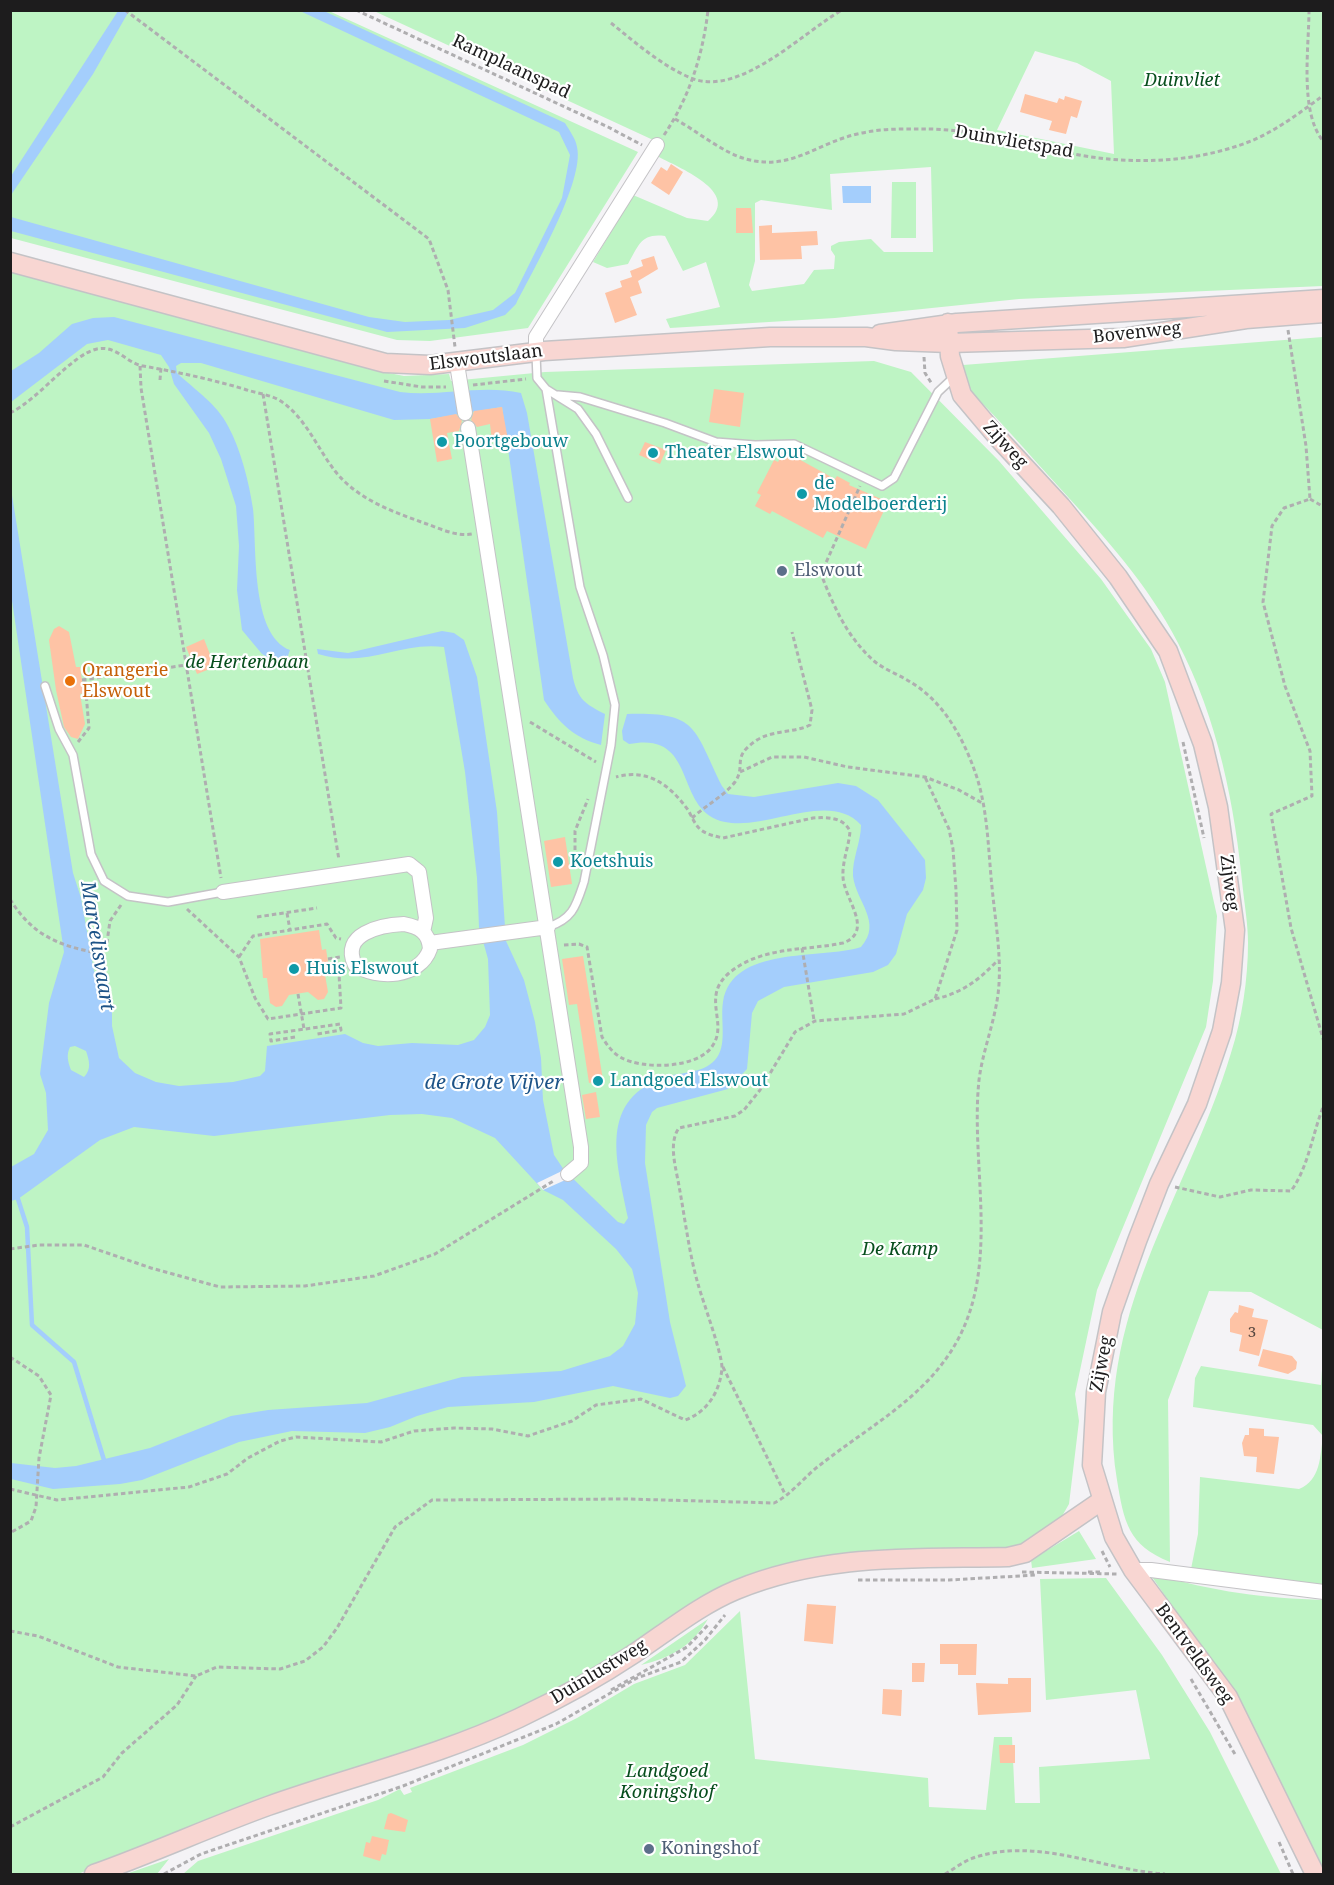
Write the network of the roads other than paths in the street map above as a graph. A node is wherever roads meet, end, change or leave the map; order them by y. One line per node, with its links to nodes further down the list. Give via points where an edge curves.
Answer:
1 (655, 148): 8 (street, via 536,337)
2 (10, 262): 9 (street, Elswoutslaan, via 385,363)
3 (1323, 299): 5 (street, Bovenweg)
4 (1323, 313): 7 (street, Bovenweg, via 1246,319 1123,338)
5 (948, 323): 6 (street, Elswoutslaan); 7 (street, Zijweg)
6 (866, 336): 7 (street, Elswoutslaan); 8 (street, Elswoutslaan, via 770,337)
7 (949, 343): 10 (street, Zijweg)
8 (536, 351): 9 (street, Elswoutslaan); 11 (lane, via 537,378)
9 (457, 364): 13 (street)
10 (955, 376): 12 (lane, via 938,392 894,478 882,486 794,444 716,442 580,397); 21 (street, Zijweg, via 962,395 1061,506 1118,578 1168,651 1203,744 1227,867 1235,930 1222,1031 1197,1104 1159,1184 1112,1312 1093,1424 1092,1465)
11 (546, 389): 12 (lane); 18 (lane, via 580,587 615,705 584,882 567,919)
12 (558, 395): 15 (lane, via 578,409 596,434)
13 (465, 413)
14 (468, 428): 18 (street)
15 (628, 498)
16 (45, 686): 17 (lane, via 59,729 73,755 91,854 104,881 128,896 168,902)
17 (223, 892): 19 (street, via 401,863 420,872)
18 (548, 927): 19 (street); 20 (street, via 583,1156 578,1167)
19 (426, 938): 19 (street, via 428,954 410,970 393,975 373,973 355,965 351,956 360,934 387,924 418,927)
20 (568, 1174)
21 (1101, 1501): 22 (street, Bentveldsweg); 24 (street, Duinlustweg, via 1046,1540 1016,1555 872,1558 821,1564 768,1578 702,1608 633,1654 520,1718 459,1743 268,1806)
22 (1124, 1576): 23 (street, via 1151,1570); 25 (street, Bentveldsweg, via 1228,1697)
23 (1323, 1592)
24 (94, 1875)
25 (1315, 1875)

